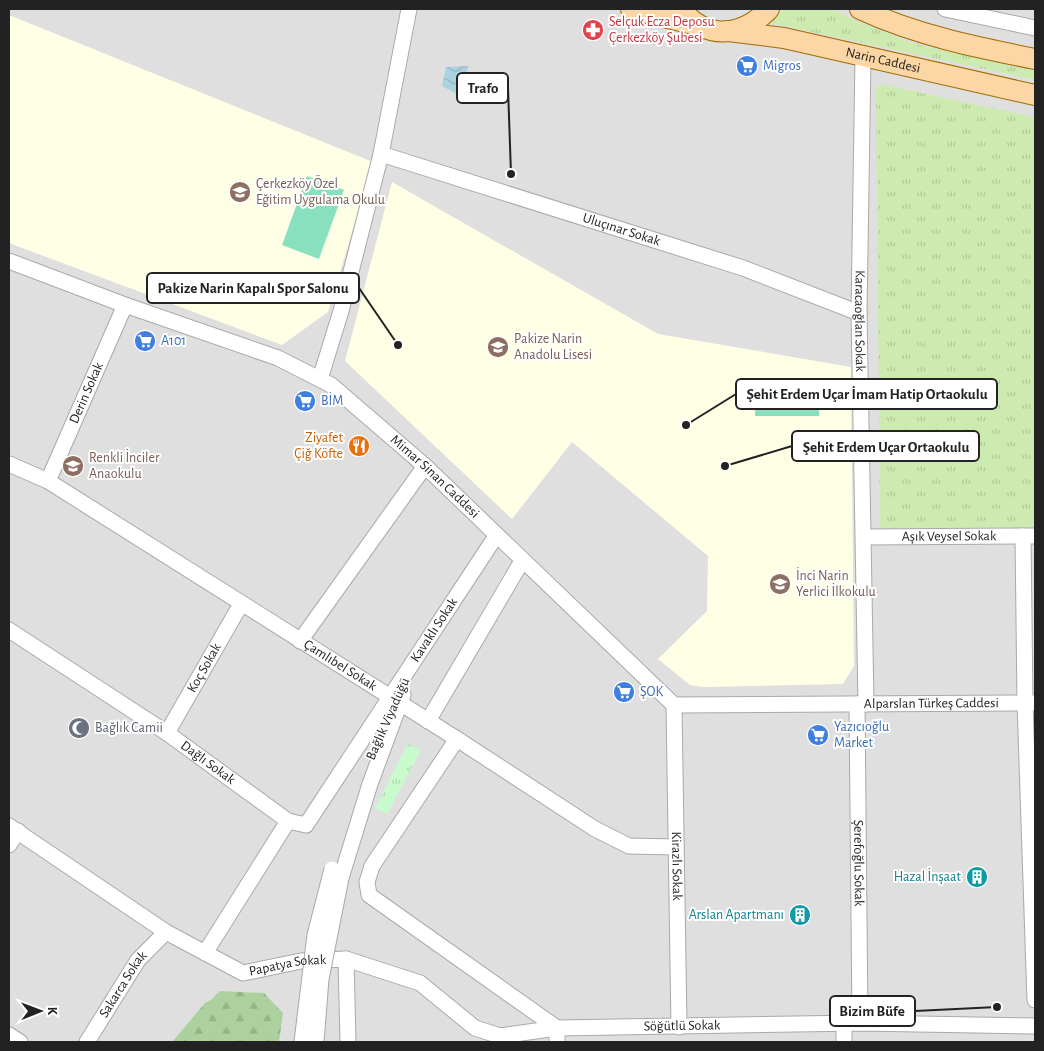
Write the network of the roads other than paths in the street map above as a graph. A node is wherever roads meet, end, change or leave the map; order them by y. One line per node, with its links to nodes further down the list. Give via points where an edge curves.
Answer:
1 (409, 9): 13 (street)
2 (631, 9): 7 (main road)
3 (681, 9): 7 (main road)
4 (769, 9): 9 (main road, via 744,28)
5 (860, 9): 11 (main road, via 952,42)
6 (945, 9): 8 (street)
7 (700, 26): 9 (main road, Narin Caddesi)
8 (1035, 28)
9 (728, 32): 10 (main road, Narin Caddesi, via 784,38)
10 (862, 57): 12 (main road, Narin Caddesi); 16 (street, Karacaoğlan Sokak)
11 (1035, 59)
12 (1035, 95)
13 (381, 154): 16 (street, Uluçınar Sokak, via 743,268); 17 (street)
14 (9, 261): 15 (street, Mimar Sinan Caddesi)
15 (125, 305): 17 (street, Mimar Sinan Caddesi, via 278,358); 20 (street, Derin Sokak)
16 (859, 313): 23 (street, Karacaoğlan Sokak)
17 (320, 379): 19 (street, Mimar Sinan Caddesi, via 331,384)
18 (9, 464): 20 (street, Çamlıbel Sokak)
19 (425, 466): 21 (street, Mimar Sinan Caddesi); 27 (street)
20 (48, 481): 25 (street, Çamlıbel Sokak)
21 (496, 536): 24 (street, Mimar Sinan Caddesi); 28 (street, Kavaklı Sokak)
22 (1029, 536): 23 (street, Aşık Veysel Sokak); 30 (street)
23 (864, 537): 31 (street, Karacaoğlan Sokak)
24 (522, 561): 32 (street, Mimar Sinan Caddesi); 33 (street)
25 (241, 604): 27 (street, Çamlıbel Sokak); 34 (street, Koç Sokak)
26 (9, 630): 34 (street, Dağlı Sokak)
27 (300, 641): 29 (street, Çamlıbel Sokak)
28 (413, 662): 29 (street, Bağlık Viyadüğü)
29 (395, 700): 33 (street, Çamlıbel Sokak); 36 (street, Dağlı Sokak, via 306,825); 40 (street, Bağlık Viyadüğü, via 357,790)
30 (1030, 703): 31 (street, Alparslan Türkeş Caddesi); 44 (street)
31 (862, 704): 32 (street, Alparslan Türkeş Caddesi); 46 (street, Şerefoğlu Sokak)
32 (674, 706): 39 (street, Kirazlı Sokak)
33 (428, 721): 35 (street, Çamlıbel Sokak)
34 (167, 733): 36 (street, Dağlı Sokak)
35 (457, 739): 39 (street, Çamlıbel Sokak, via 595,829 629,846); 50 (street, via 372,866 367,882 369,895)
36 (288, 820): 42 (street)
37 (13, 828): 38 (street); 41 (street, Papatya Sokak)
38 (9, 844)
39 (676, 847): 48 (street, Kirazlı Sokak)
40 (336, 874): 54 (street, Bağlık Viyadüğü, bridge, via 315,935); 55 (street, Bağlık Viyadüğü, bridge)
41 (166, 932): 42 (street, Papatya Sokak); 53 (street, Sakarca Sokak, via 138,960)
42 (205, 953): 43 (street, Papatya Sokak, via 243,973 301,961)
43 (346, 960): 51 (street, Papatya Sokak, via 420,983 475,1028); 56 (street)
44 (1035, 1000)
45 (844, 1023): 46 (street, Söğütlü Sokak); 48 (street, Söğütlü Sokak); 57 (street)
46 (860, 1023): 47 (street, Söğütlü Sokak)
47 (1035, 1026)
48 (679, 1027): 50 (street, Söğütlü Sokak)
49 (9, 1035): 52 (street)
50 (557, 1035): 51 (street, Söğütlü Sokak)
51 (500, 1036)
52 (20, 1042)
53 (87, 1042)
54 (302, 1042)
55 (316, 1042)
56 (348, 1042)
57 (844, 1042)

